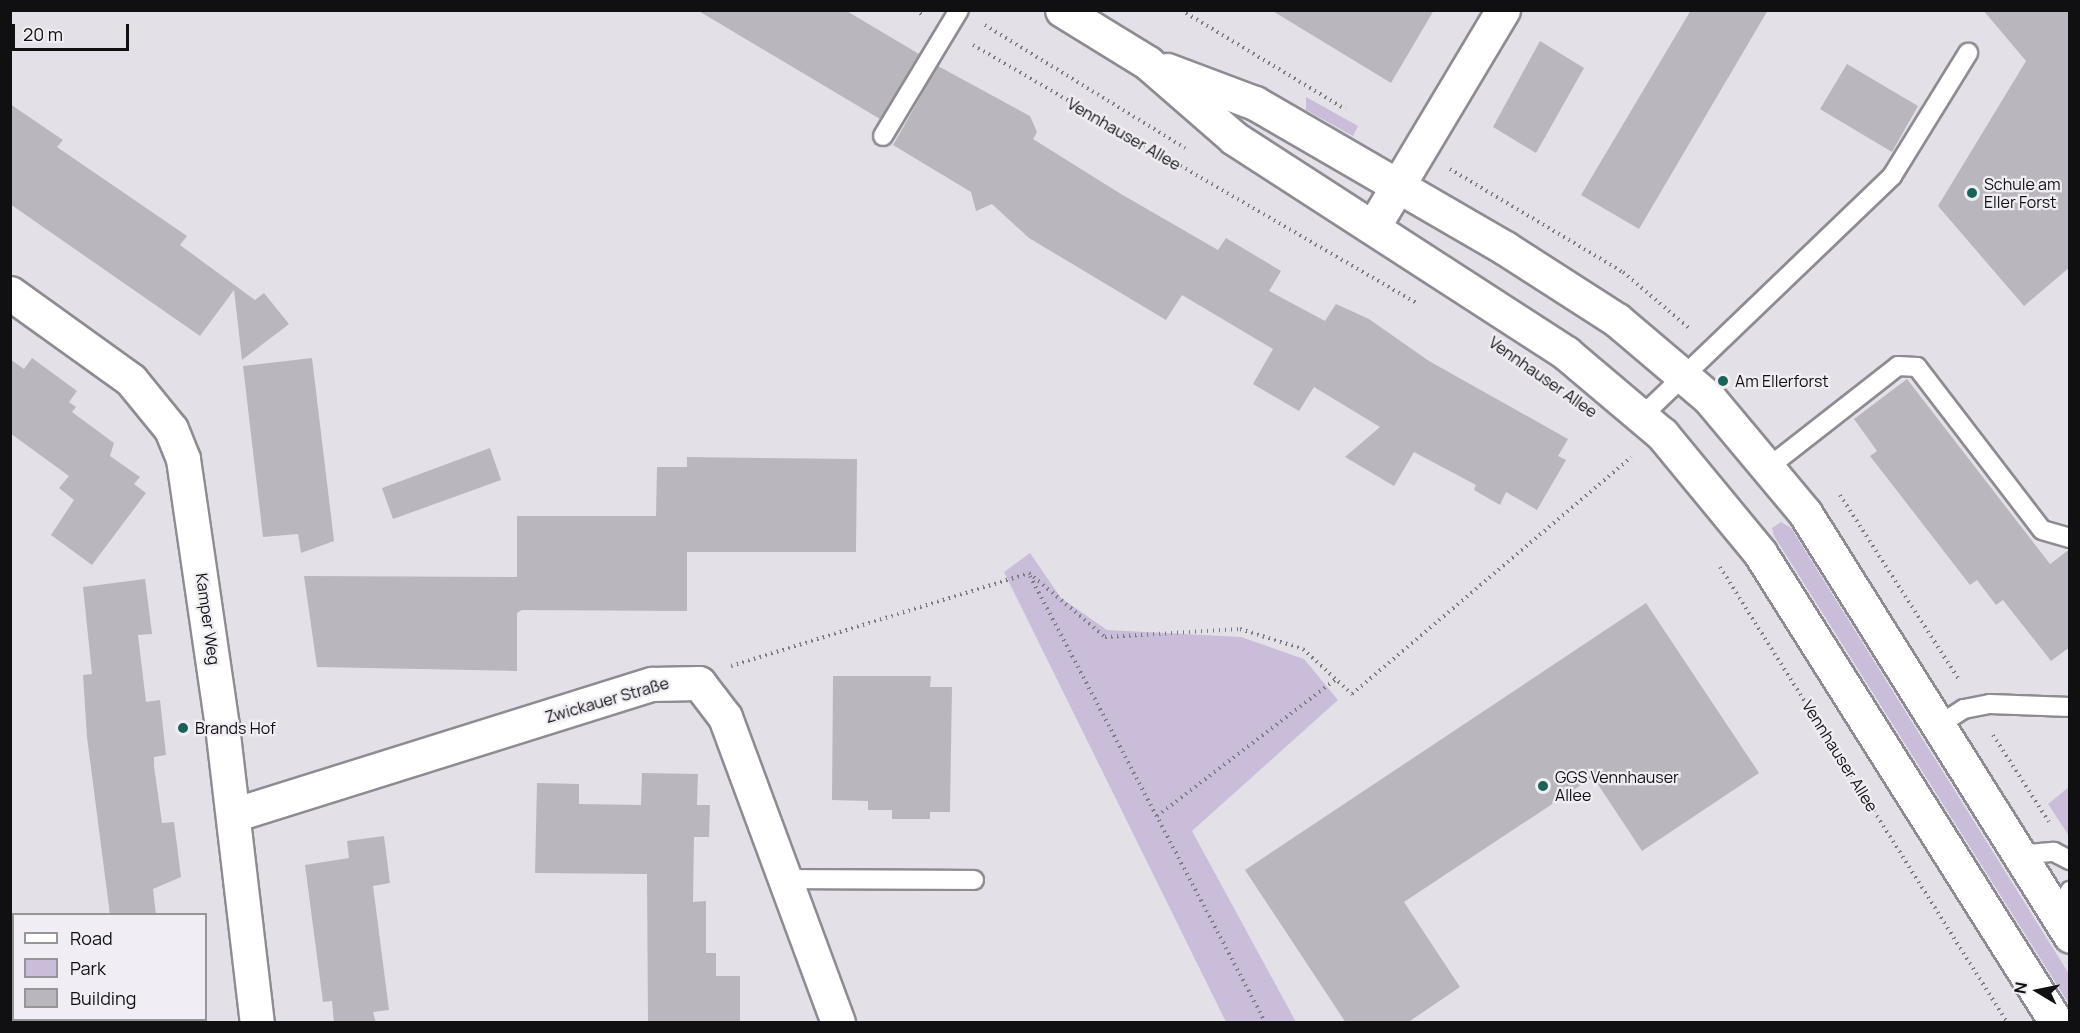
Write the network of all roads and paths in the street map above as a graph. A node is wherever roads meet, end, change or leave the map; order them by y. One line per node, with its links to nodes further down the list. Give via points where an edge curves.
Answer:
1 (915, 10): 6 (path, Vennhauser Allee)
2 (959, 10): 6 (lane)
3 (1062, 10): 8 (main road, Vennhauser Allee)
4 (1181, 10): 9 (path)
5 (1503, 10): 12 (main road)
6 (948, 30): 10 (lane); 15 (path, Vennhauser Allee)
7 (1968, 53): 17 (lane, via 1892,176)
8 (1148, 63): 12 (main road, Vennhauser Allee, via 1255,103); 13 (main road, Vennhauser Allee, via 1234,138)
9 (1355, 115)
10 (883, 136)
11 (1462, 176): 16 (path, via 1623,272)
12 (1398, 183): 13 (main road); 17 (main road, Vennhauser Allee, via 1555,279)
13 (1373, 227): 18 (main road, Vennhauser Allee, via 1566,352)
14 (10, 293): 29 (main road, Kamper Weg, via 131,380 171,429 190,493)
15 (1424, 306)
16 (1695, 334)
17 (1683, 374): 18 (lane); 19 (main road, Vennhauser Allee)
18 (1636, 431): 24 (path, via 1637,452 1352,694); 41 (main road, Vennhauser Allee, via 1712,489 1760,553)
19 (1770, 466): 21 (lane, via 1898,366 1917,367 2042,530); 28 (main road, Vennhauser Allee, via 1805,513)
20 (1834, 487): 26 (path)
21 (2070, 538)
22 (1718, 563): 40 (path, Vennhauser Allee)
23 (1029, 573): 24 (path, via 1105,637 1240,629 1303,649); 25 (path, via 752,659); 30 (path)
24 (1335, 680): 30 (path)
25 (699, 683): 29 (main road, Zwickauer Straße, via 652,684); 34 (main road, via 725,717)
26 (1976, 707): 27 (lane); 28 (lane); 31 (path)
27 (2070, 707)
28 (1936, 727): 32 (main road, Vennhauser Allee)
29 (233, 815): 37 (main road, Kamper Weg)
30 (1157, 816): 39 (path)
31 (2051, 825)
32 (2017, 855): 33 (lane, via 2054,852); 36 (main road, Vennhauser Allee)
33 (2070, 860)
34 (785, 879): 35 (lane); 38 (main road)
35 (974, 880)
36 (2065, 914)
37 (257, 1023)
38 (838, 1023)
39 (1265, 1023)
40 (2007, 1023)
41 (2056, 1023)

